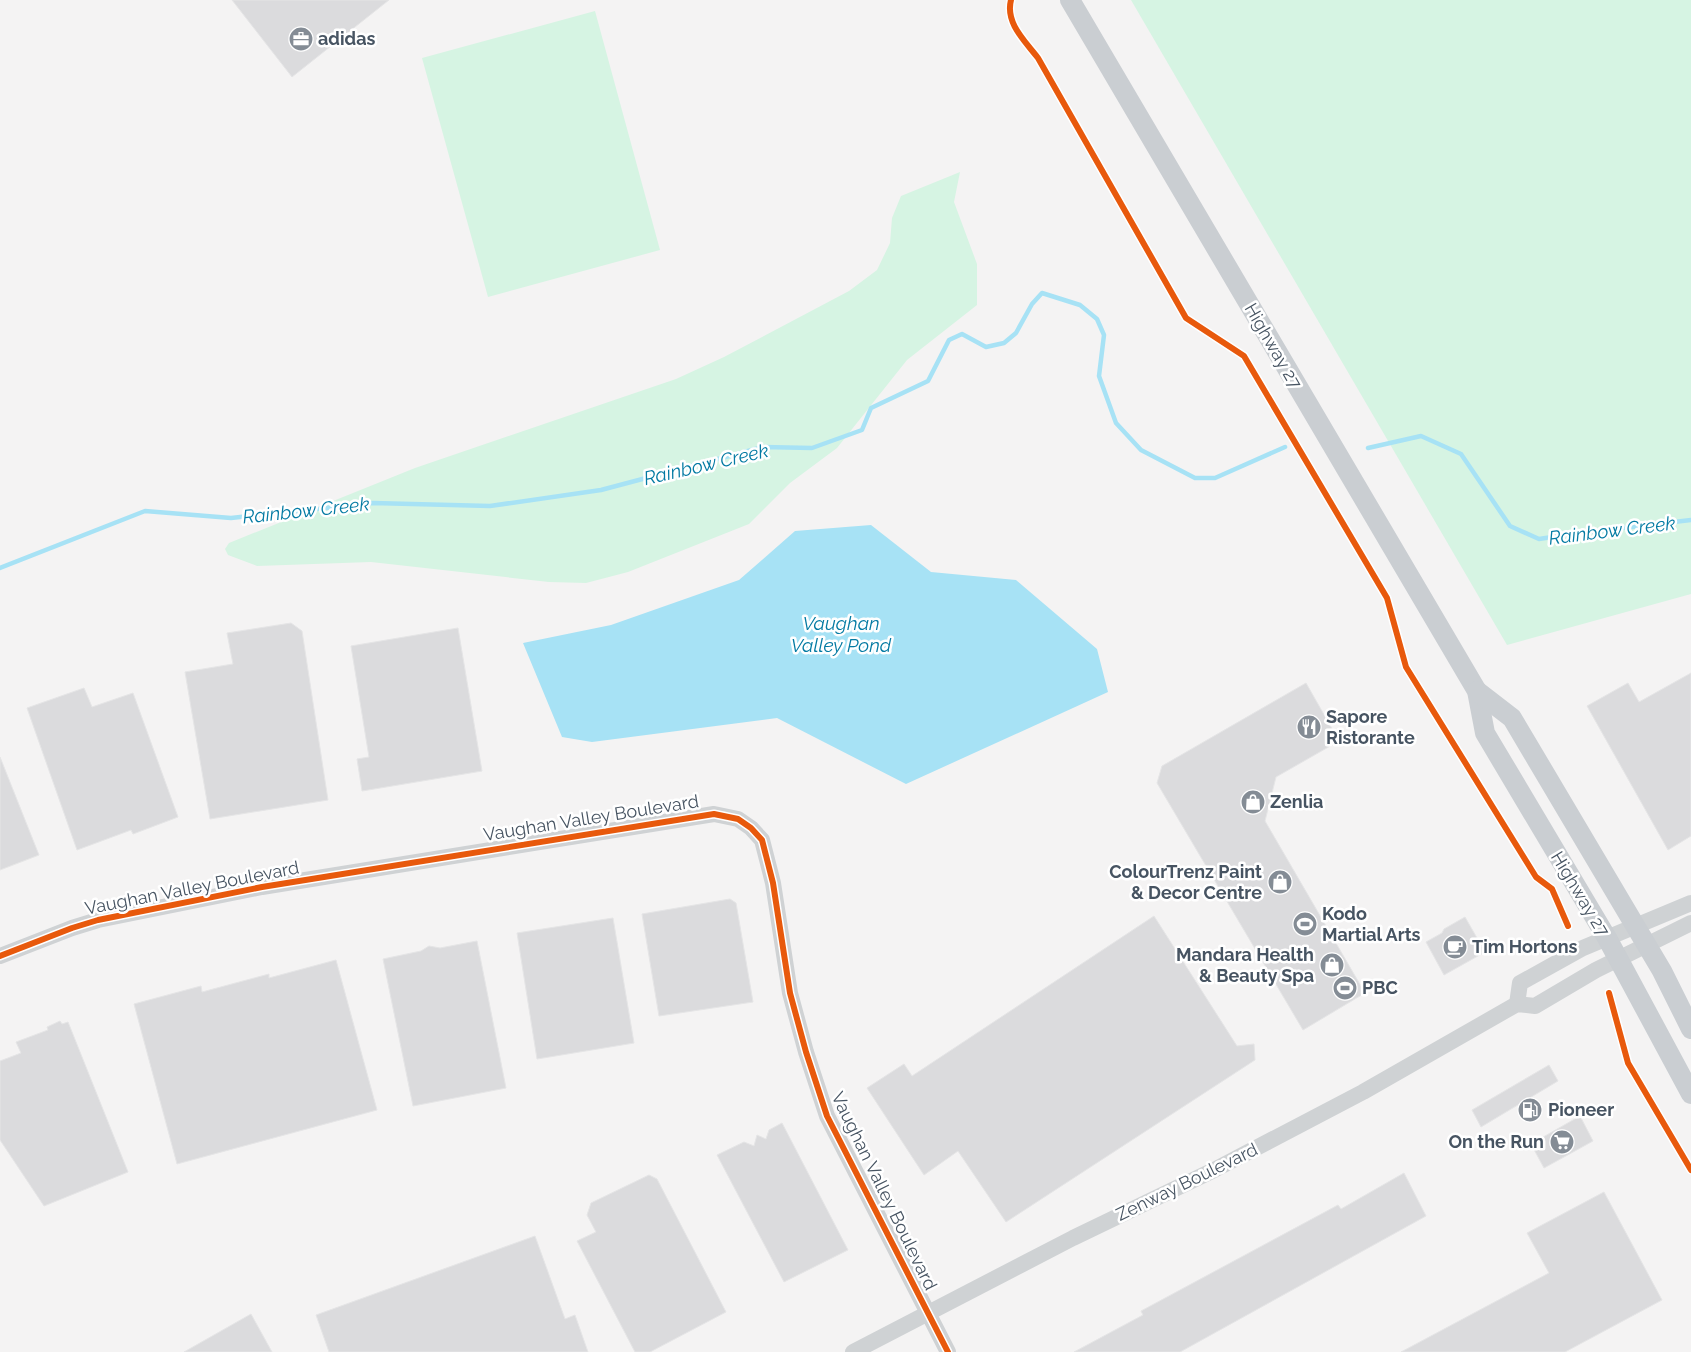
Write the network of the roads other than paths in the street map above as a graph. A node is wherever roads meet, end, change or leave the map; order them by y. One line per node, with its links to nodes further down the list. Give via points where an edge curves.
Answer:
1 (1070, 0): 2 (main road, Highway 27)
2 (1477, 692): 5 (main road, Highway 27, via 1512,718); 6 (main road, Highway 27, via 1485,733)
3 (1691, 903): 5 (street)
4 (1691, 922): 7 (street, Zenway Boulevard)
5 (1635, 926): 6 (street); 7 (main road, Highway 27)
6 (1607, 938): 9 (main road, Highway 27); 10 (street, via 1520,984)
7 (1645, 945): 9 (street, Zenway Boulevard); 11 (main road, Highway 27)
8 (0, 956): 13 (street, Vaughan Valley Boulevard, via 98,920 262,887 714,814 738,819 762,840 773,883 790,993 827,1116)
9 (1618, 958): 10 (street, Zenway Boulevard, via 1535,1006); 12 (main road, Highway 27)
10 (1517, 1004): 13 (street, Zenway Boulevard, via 1388,1078 1230,1162)
11 (1691, 1028)
12 (1691, 1094)
13 (928, 1314): 14 (street, Zenway Boulevard); 15 (street, Vaughan Valley Boulevard)
14 (853, 1352)
15 (948, 1352)

